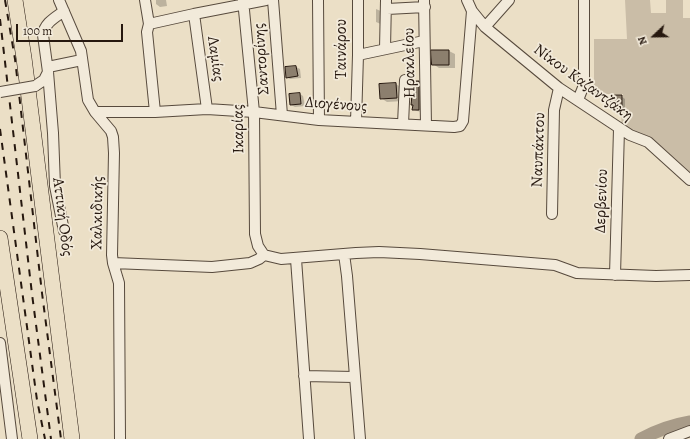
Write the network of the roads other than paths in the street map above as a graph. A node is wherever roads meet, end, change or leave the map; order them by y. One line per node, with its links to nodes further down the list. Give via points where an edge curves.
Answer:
1 (15, 0): 54 (highway, Αττική Οδός)
2 (59, 0): 14 (street, Χαλκιδικής)
3 (145, 0): 17 (street)
4 (266, 0): 11 (street)
5 (273, 0): 32 (street, Σαντορίνης)
6 (318, 0): 33 (street)
7 (358, 0): 21 (street, Ταινάρου)
8 (467, 0): 15 (street, Νίκου Καζαντζάκη)
9 (509, 0): 18 (street)
10 (584, 0): 27 (street, via 584,85)
11 (244, 2): 16 (street); 31 (street, Ικαρίας)
12 (424, 4): 13 (street); 19 (street, Ηρακλείου)
13 (386, 5): 20 (street)
14 (64, 11): 23 (street, via 43,31); 29 (street, Χαλκιδικής, via 81,51 87,95)
15 (472, 11): 18 (street, Νίκου Καζαντζάκη); 36 (street, Διογένους, via 463,121 460,126 454,127)
16 (194, 14): 17 (street); 28 (street, Λαμίας)
17 (149, 24): 30 (street, via 147,32)
18 (485, 27): 25 (street, Νίκου Καζαντζάκη)
19 (424, 41): 20 (street); 36 (street, Ηρακλείου)
20 (385, 49): 21 (street)
21 (358, 55): 34 (street, Ταινάρου)
22 (77, 61): 23 (street)
23 (48, 70): 26 (street, bridge, via 44,80 35,86); 40 (street, via 55,186)
24 (405, 80): 35 (street)
25 (559, 88): 27 (street, Νίκου Καζαντζάκη); 39 (street, Ναυπάκτου, via 554,110)
26 (0, 92)
27 (578, 100): 37 (street, Νίκου Καζαντζάκη)
28 (207, 109): 30 (street, Διογένους); 31 (street, Διογένους)
29 (95, 112): 30 (street, Διογένους); 45 (street, Χαλκιδικής, via 112,136)
30 (155, 112)
31 (254, 112): 32 (street, Διογένους); 43 (street, Ικαρίας, via 255,234)
32 (282, 115): 33 (street, Διογένους)
33 (319, 120): 34 (street, Διογένους)
34 (356, 122): 35 (street, Διογένους)
35 (403, 124): 36 (street, Διογένους)
36 (426, 125)
37 (619, 129): 38 (street, Νίκου Καζαντζάκη, via 648,142); 46 (street, Δερβενίου)
38 (690, 180)
39 (552, 214)
40 (64, 231)
41 (0, 238): 53 (highway)
42 (344, 254): 44 (street); 46 (street, via 420,254 555,265 577,272); 50 (street, via 348,276)
43 (264, 255): 44 (street); 45 (street, via 250,264 212,267)
44 (296, 259): 49 (street)
45 (113, 263): 55 (street, Χαλκιδικής, via 119,283)
46 (615, 274): 47 (street)
47 (690, 275)
48 (0, 343): 52 (street)
49 (304, 376): 50 (street); 56 (street)
50 (354, 377): 57 (street)
51 (690, 431): 58 (street)
52 (12, 439)
53 (30, 439)
54 (72, 439)
55 (120, 439)
56 (309, 439)
57 (360, 439)
58 (669, 439)

